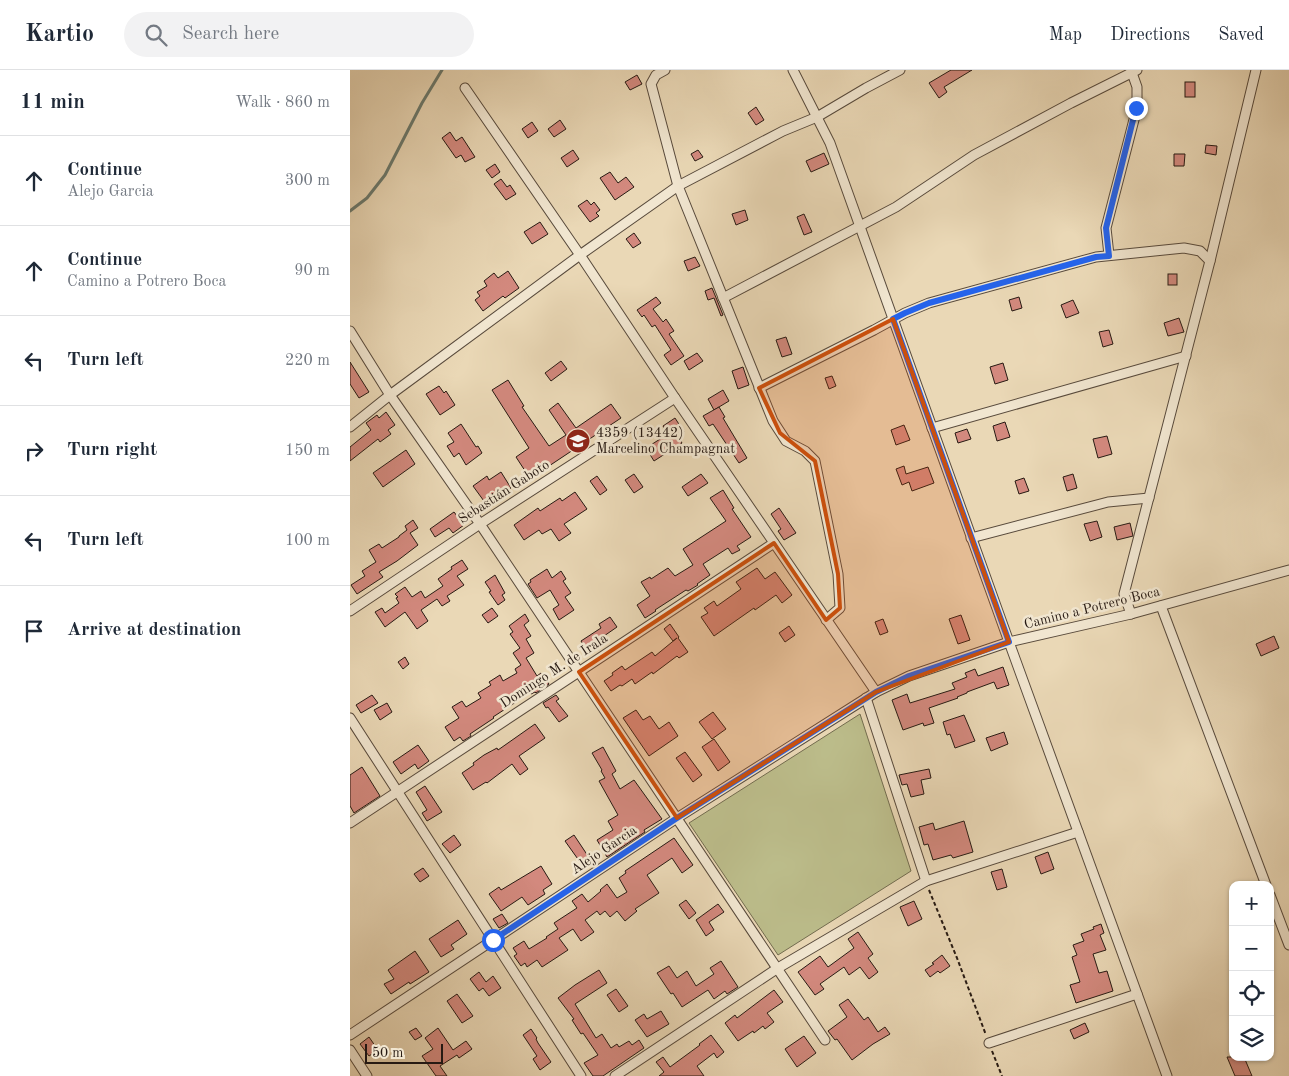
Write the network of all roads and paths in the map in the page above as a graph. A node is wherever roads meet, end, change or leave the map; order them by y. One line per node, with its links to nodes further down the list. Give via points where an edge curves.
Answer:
1 (665, 70): 8 (street, via 656,74 651,84)
2 (793, 70): 7 (street)
3 (900, 70): 7 (street)
4 (1256, 70): 12 (street)
5 (1133, 71): 9 (street, via 974,156 896,208); 11 (street, via 1137,87 1136,108 1106,228)
6 (465, 88): 10 (street)
7 (818, 117): 8 (street, via 782,131); 9 (street)
8 (678, 186): 10 (street); 13 (street)
9 (860, 226): 13 (street); 14 (street)
10 (580, 254): 18 (street); 19 (street)
11 (1109, 256): 12 (street, via 1184,248 1200,251); 14 (street, via 929,303)
12 (1210, 261): 16 (street)
13 (723, 298): 17 (street)
14 (893, 319): 17 (street); 21 (street)
15 (350, 331): 18 (street)
16 (1186, 356): 21 (street); 22 (street)
17 (759, 388): 30 (street, via 780,433 815,462 838,574 840,608)
18 (390, 395): 20 (street); 23 (street)
19 (675, 398): 23 (street, Sebastián Gaboto); 25 (street)
20 (350, 427)
21 (932, 428): 24 (street)
22 (1149, 498): 24 (street, via 1108,502); 29 (street, via 1124,594)
23 (480, 524): 28 (street, Sebastián Gaboto); 32 (street)
24 (971, 538): 31 (street)
25 (774, 543): 30 (street); 32 (street, Domingo M. de Irala)
26 (1289, 570): 27 (street, Camino a Potrero Boca)
27 (1161, 606): 29 (street, Camino a Potrero Boca); 41 (street)
28 (350, 611)
29 (1131, 614): 31 (street, Camino a Potrero Boca)
30 (826, 620): 33 (street)
31 (1009, 642): 33 (street, Camino a Potrero Boca, via 909,676); 39 (street)
32 (579, 672): 36 (street, Domingo M. de Irala); 37 (street)
33 (876, 692): 34 (street, Alejo Garcia)
34 (866, 698): 37 (street, Alejo Garcia); 40 (street)
35 (350, 718): 36 (street)
36 (397, 792): 38 (street, Domingo M. de Irala); 43 (street)
37 (677, 818): 43 (street, Alejo Garcia); 45 (street)
38 (350, 824)
39 (1078, 832): 40 (street); 46 (street)
40 (926, 881): 45 (street); 49 (path)
41 (1264, 881)
42 (1274, 906): 44 (street)
43 (493, 940): 47 (street, Alejo Garcia); 52 (street)
44 (1289, 945)
45 (778, 968): 48 (street); 53 (street)
46 (1137, 994): 49 (street); 55 (street)
47 (350, 1035)
48 (825, 1040)
49 (989, 1043): 54 (path)
50 (350, 1050): 51 (street)
51 (367, 1076)
52 (581, 1076)
53 (615, 1076)
54 (1002, 1076)
55 (1167, 1076)

